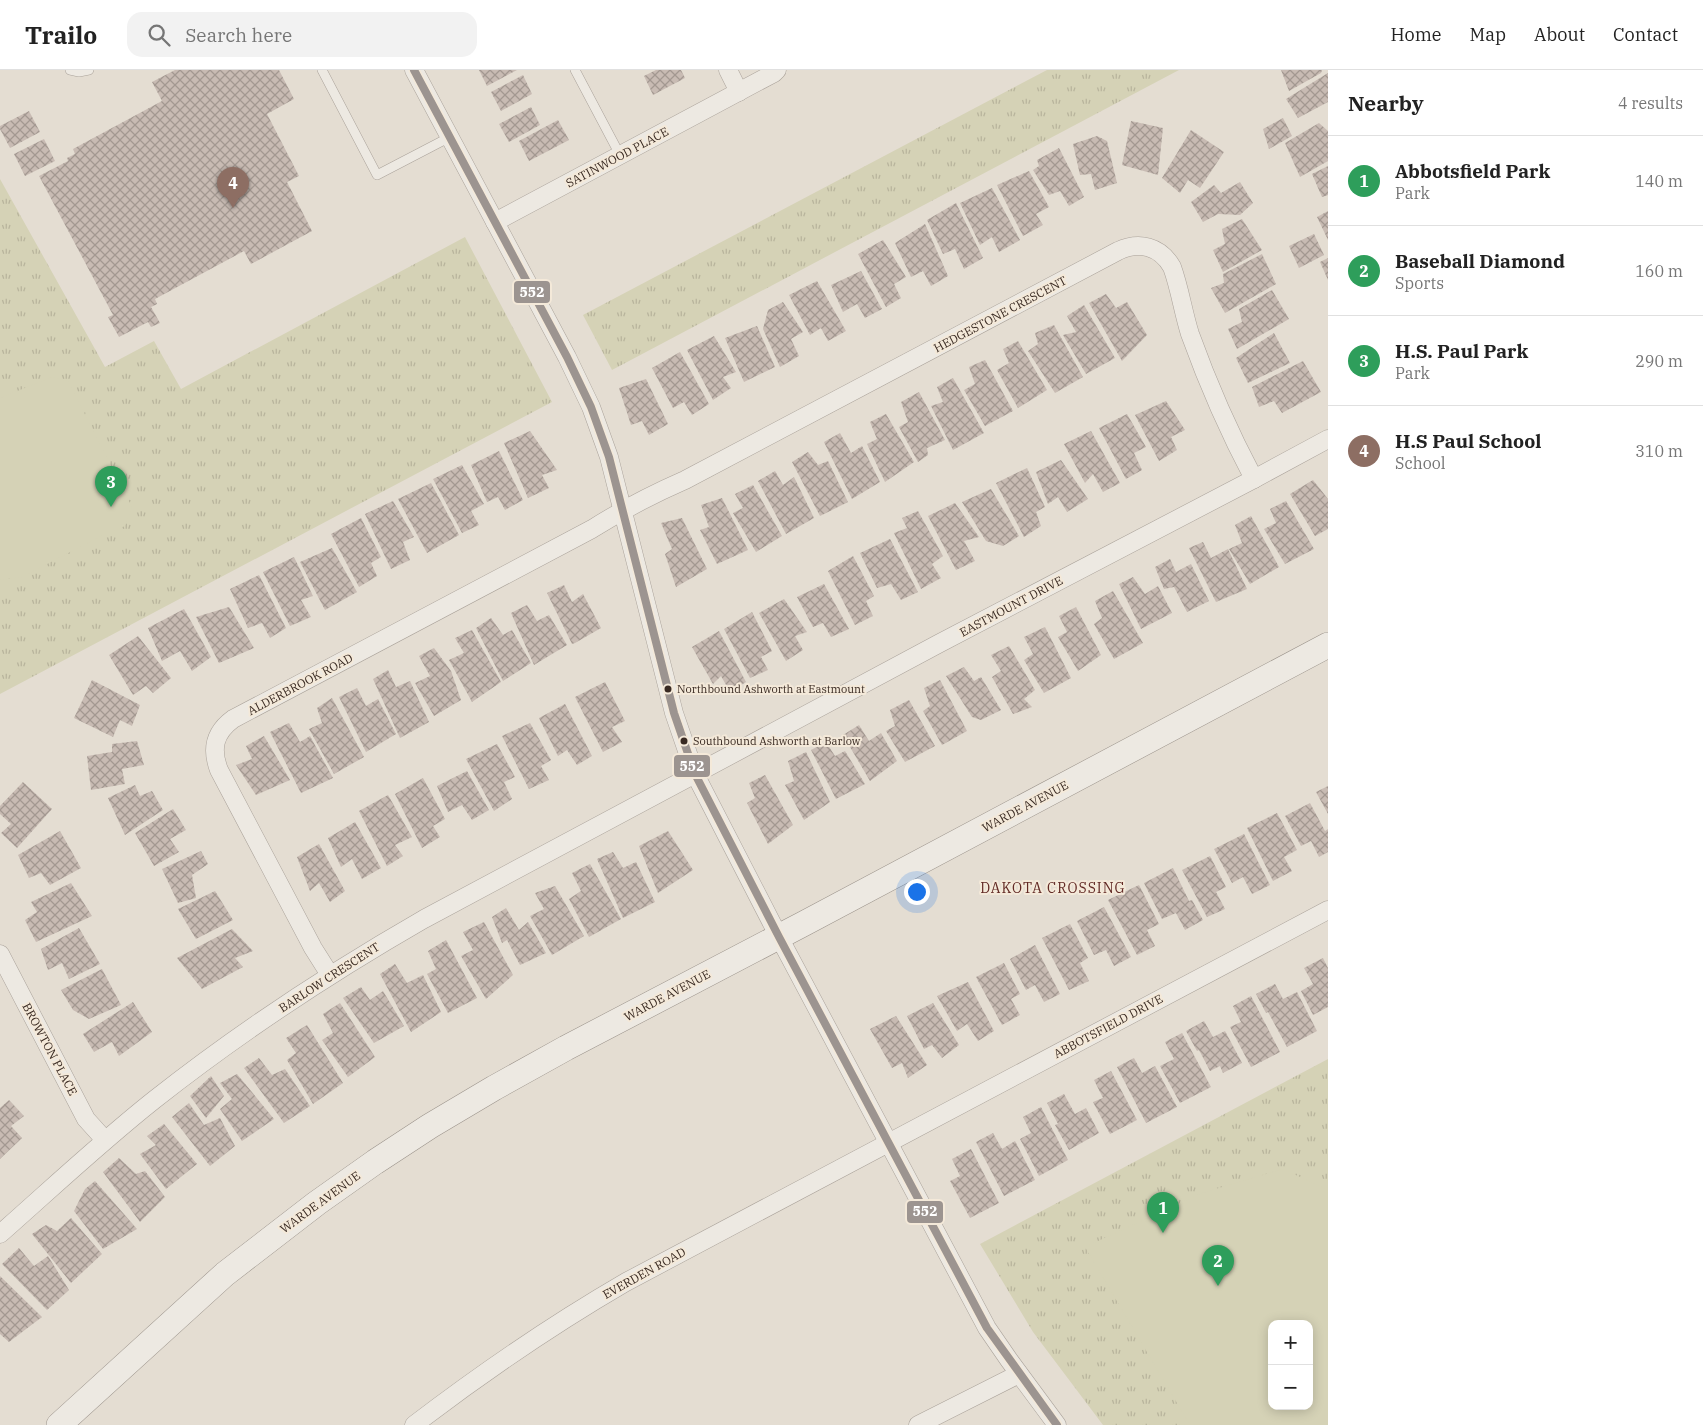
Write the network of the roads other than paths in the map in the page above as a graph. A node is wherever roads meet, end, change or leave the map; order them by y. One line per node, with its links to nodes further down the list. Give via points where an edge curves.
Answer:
1 (70, 70): 2 (lane)
2 (89, 70)
3 (322, 70): 9 (lane, via 376,175)
4 (414, 70): 9 (street)
5 (575, 70): 10 (lane)
6 (728, 70): 8 (street)
7 (777, 70): 8 (street, SATINWOOD PLACE)
8 (739, 92): 10 (street, SATINWOOD PLACE)
9 (450, 137): 11 (street)
10 (620, 155): 11 (street, SATINWOOD PLACE)
11 (495, 222): 14 (street, via 591,407 609,457)
12 (1328, 439): 13 (street, EASTMOUNT DRIVE)
13 (1254, 479): 14 (street, HEDGESTONE CRESCENT, via 1212,392 1190,333 1172,267 1157,250 1136,246 1118,251 685,480); 16 (street, EASTMOUNT DRIVE)
14 (622, 510): 16 (street, via 674,713); 20 (street, ALDERBROOK ROAD, via 592,529 233,719 221,730 215,746 219,770 313,948)
15 (1328, 645): 18 (main road, WARDE AVENUE)
16 (695, 774): 18 (street); 20 (street, BARLOW CRESCENT, via 424,919)
17 (1328, 910): 22 (street, ABBOTSFIELD DRIVE)
18 (779, 937): 22 (street); 25 (main road, WARDE AVENUE, via 510,1079 374,1162 226,1274)
19 (0, 954): 21 (street, BROWTON PLACE, via 86,1119)
20 (330, 974): 21 (street, BARLOW CRESCENT, via 227,1045)
21 (105, 1140): 23 (street, BARLOW CRESCENT)
22 (888, 1142): 24 (street, via 987,1328); 26 (street, EVERDEN ROAD, via 572,1313)
23 (0, 1234)
24 (1019, 1374): 27 (street); 28 (street)
25 (59, 1425)
26 (414, 1425)
27 (918, 1425)
28 (1057, 1425)

